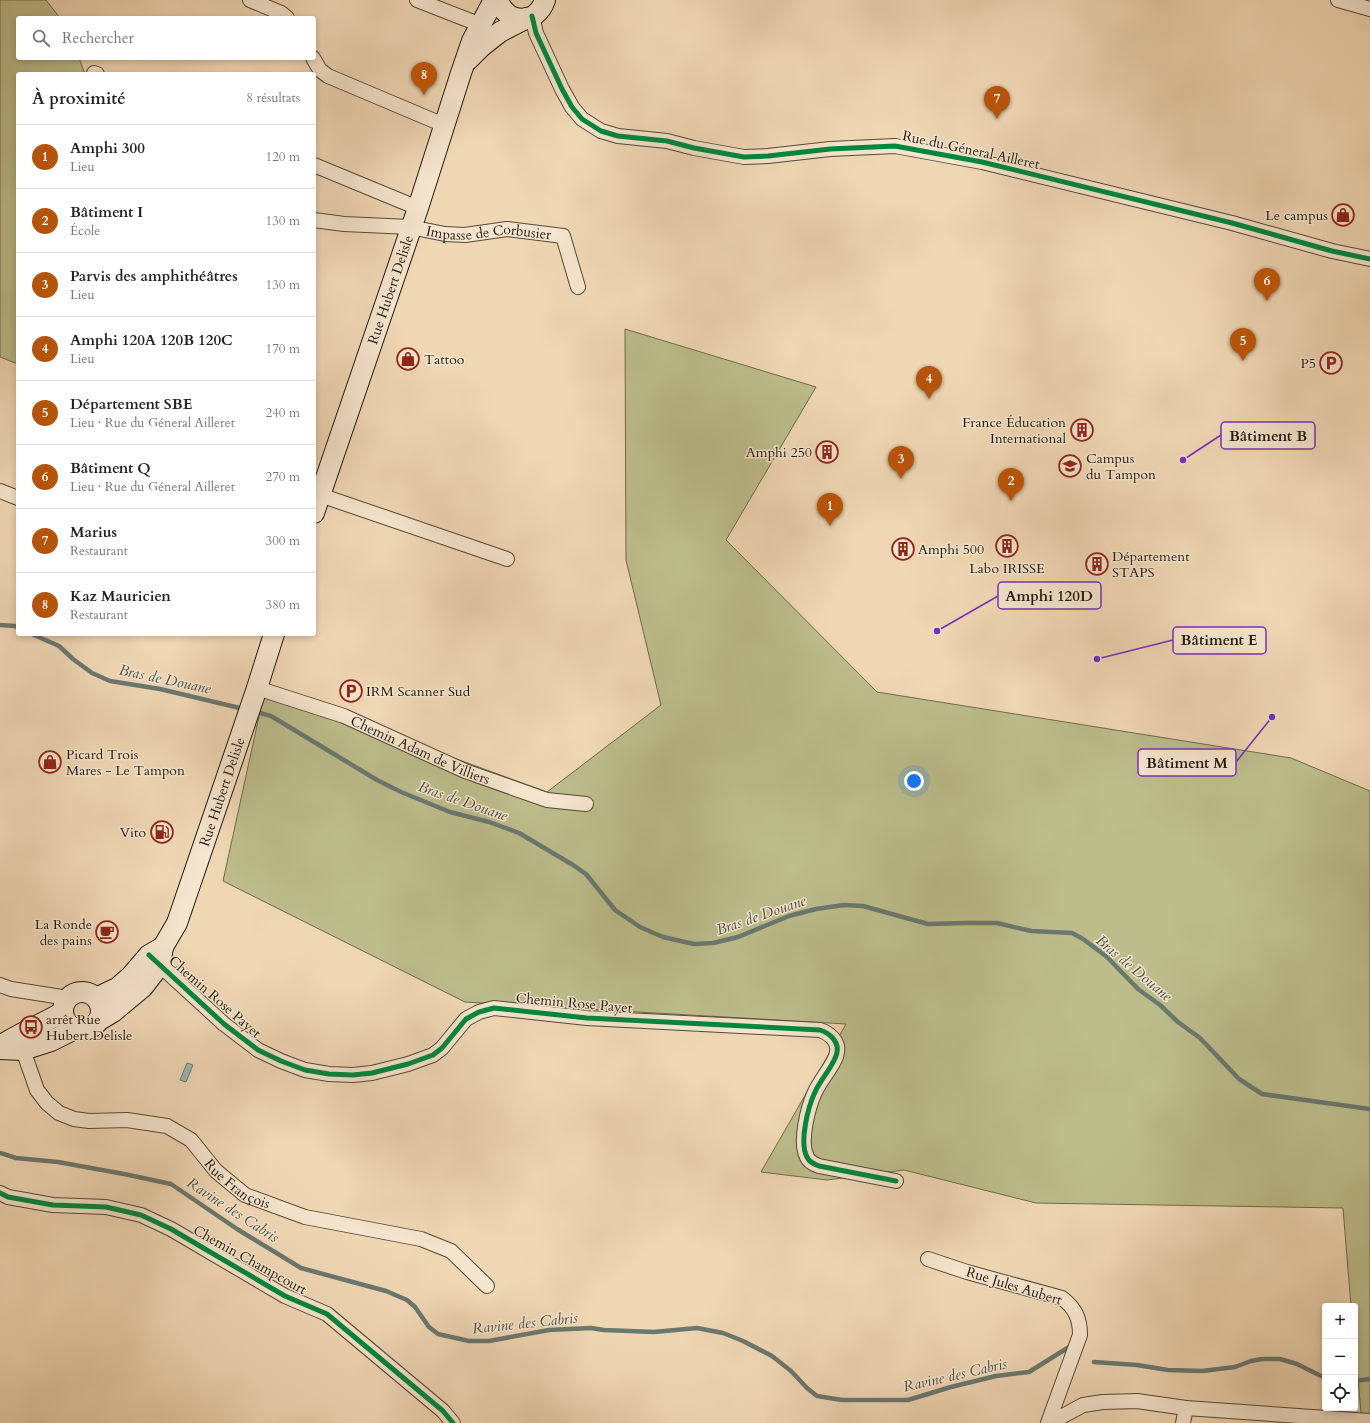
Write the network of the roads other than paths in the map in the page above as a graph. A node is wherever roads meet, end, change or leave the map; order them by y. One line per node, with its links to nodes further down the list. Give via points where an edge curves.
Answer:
1 (250, 0): 8 (street)
2 (417, 0): 9 (street)
3 (494, 0): 9 (main road, Rue Hubert Delisle)
4 (498, 0): 6 (main road, via 502,8 512,17 519,19)
5 (1338, 0): 7 (street)
6 (539, 8): 11 (main road, Rue Hubert Delisle, via 500,32); 17 (street, Rue du Géneral Ailleret, via 536,33 562,89 582,119 601,131 744,157 895,146 982,162)
7 (1370, 9)
8 (285, 16)
9 (481, 25): 11 (main road, Rue Hubert Delisle, via 472,41)
10 (314, 60): 12 (street, via 320,70 328,76)
11 (464, 65): 12 (main road, Rue Hubert Delisle)
12 (444, 125): 14 (main road, Rue Hubert Delisle)
13 (316, 166): 14 (street)
14 (418, 208): 16 (main road, Rue Hubert Delisle)
15 (316, 220): 16 (street, Impasse de Corbusier)
16 (410, 227): 18 (street, Impasse de Corbusier, via 445,234 465,235 507,229 563,236); 21 (main road, Rue Hubert Delisle)
17 (1370, 259)
18 (578, 287)
19 (0, 491): 20 (street)
20 (16, 497)
21 (317, 504): 22 (street)
22 (507, 559)
23 (273, 636): 24 (main road, Rue Hubert Delisle)
24 (255, 692): 25 (street, Chemin Adam de Villiers, via 344,716 465,771 547,800); 26 (main road, Rue Hubert Delisle, via 177,923)
25 (586, 804)
26 (157, 956): 28 (main road, Rue Hubert Delisle, via 117,988); 30 (main road, Rue Hubert Delisle, via 143,987); 34 (street, Chemin Rose Payet, via 224,1024 258,1050 305,1070 330,1074 353,1076 372,1073 433,1055 466,1019 494,1008 587,1018 827,1032 838,1050 815,1091 809,1111 804,1145 807,1157 819,1166)
27 (0, 985): 29 (street)
28 (96, 998): 29 (main road, Rue Hubert Delisle, via 91,994 79,992 73,994); 30 (main road, via 100,1009)
29 (65, 1005): 31 (main road, via 64,1019); 32 (main road, Rue Hubert Delisle, via 44,1023 17,1035)
30 (98, 1021): 31 (main road, Rue Hubert Delisle, via 88,1029)
31 (76, 1029): 33 (main road, Rue Hubert Delisle)
32 (0, 1047): 33 (main road, Rue Hubert Delisle)
33 (23, 1050): 37 (street, Rue François, via 37,1090 59,1113 89,1121 127,1120 167,1126 192,1140 216,1171 245,1195 305,1217 421,1239 451,1251)
34 (896, 1180)
35 (0, 1194): 42 (street, Chemin Champcourt, via 53,1206 106,1207 141,1215 171,1229 285,1296 327,1314 443,1411)
36 (928, 1259): 43 (street, Rue Jules Aubert, via 1062,1298 1071,1305 1078,1319 1080,1335)
37 (487, 1286)
38 (1186, 1408): 39 (street); 44 (street, via 1137,1401 1103,1402 1083,1405); 45 (street)
39 (1295, 1419): 41 (street)
40 (1370, 1421): 41 (street)
41 (1352, 1422)
42 (453, 1423)
43 (1048, 1423)
44 (1054, 1423)
45 (1183, 1423)

